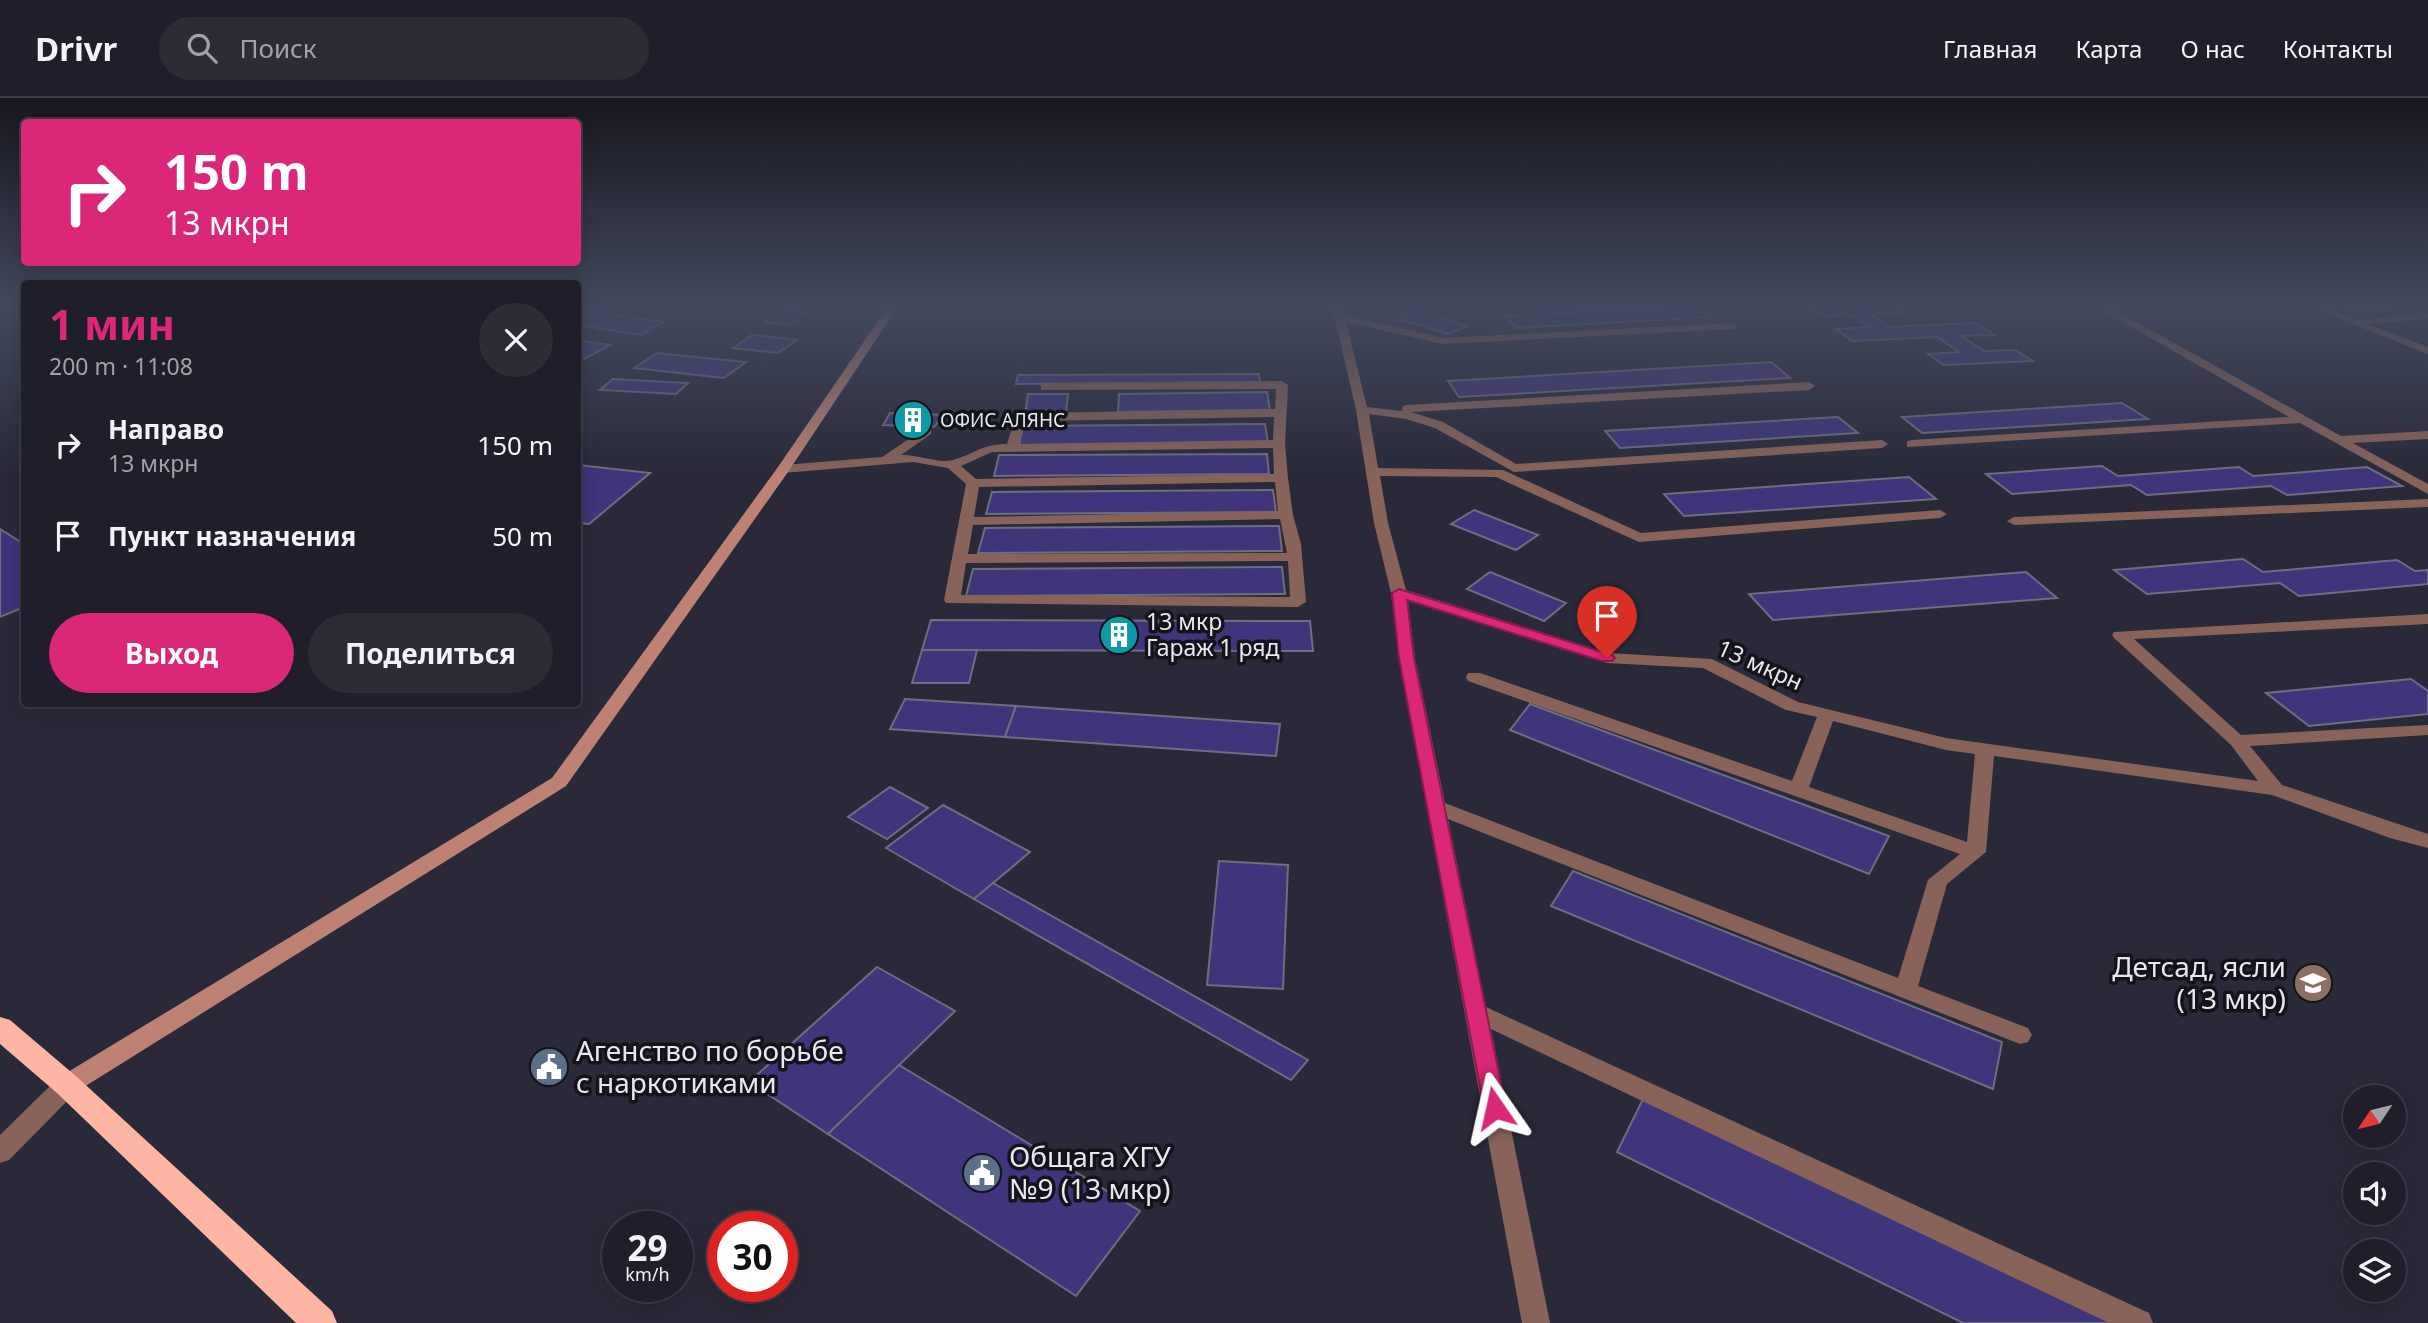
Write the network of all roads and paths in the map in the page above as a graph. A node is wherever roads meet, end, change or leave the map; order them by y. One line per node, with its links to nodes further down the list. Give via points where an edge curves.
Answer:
1 (855, 362): 18 (street)
2 (1350, 362): 6 (street)
3 (2198, 362): 8 (street)
4 (1809, 386): 6 (street)
5 (1045, 387): 7 (street, via 1282,385)
6 (1362, 410): 13 (street, via 1407,415 1439,425 1514,468); 19 (street)
7 (1281, 412): 12 (street); 15 (street, via 1034,417 1018,425)
8 (2299, 420): 11 (street); 14 (street)
9 (926, 431): 16 (street)
10 (2428, 435): 11 (street)
11 (2337, 440): 22 (street)
12 (1279, 444): 15 (street); 20 (street)
13 (1882, 444)
14 (1912, 444)
15 (1013, 447): 17 (street, via 990,447)
16 (886, 460): 17 (street, via 913,458); 18 (street)
17 (952, 465): 21 (street)
18 (783, 468): 44 (street, via 559,782)
19 (1371, 472): 24 (street, via 1498,473 1639,538); 30 (street)
20 (1281, 478): 21 (street); 25 (street)
21 (973, 482): 27 (street)
22 (2428, 490)
23 (2428, 503): 26 (street)
24 (1940, 514)
25 (1286, 515): 27 (street); 28 (street)
26 (2014, 521)
27 (966, 522): 29 (street)
28 (1295, 557): 29 (street); 29 (street, via 1298,603 952,600)
29 (959, 559)
30 (1399, 593): 33 (street, 13 мкрн, via 1607,658 1706,663 1792,706); 39 (street)
31 (2428, 619): 35 (street, via 2120,635)
32 (1474, 677): 37 (street)
33 (1827, 714): 36 (street, 13 мкрн); 37 (street)
34 (2428, 730): 35 (street)
35 (2237, 741): 38 (street)
36 (1985, 749): 38 (street, 13 мкрн); 41 (street)
37 (1798, 788): 41 (street)
38 (2275, 789): 40 (street, 13 мкрн)
39 (1436, 807): 41 (street, via 2020,1035 1906,990 1938,880); 42 (street)
40 (2428, 841)
41 (1976, 852)
42 (1476, 1012): 47 (street); 48 (street)
43 (0, 1028): 44 (highway)
44 (67, 1085): 45 (street); 46 (highway)
45 (0, 1152)
46 (320, 1323)
47 (1536, 1323)
48 (2139, 1323)

